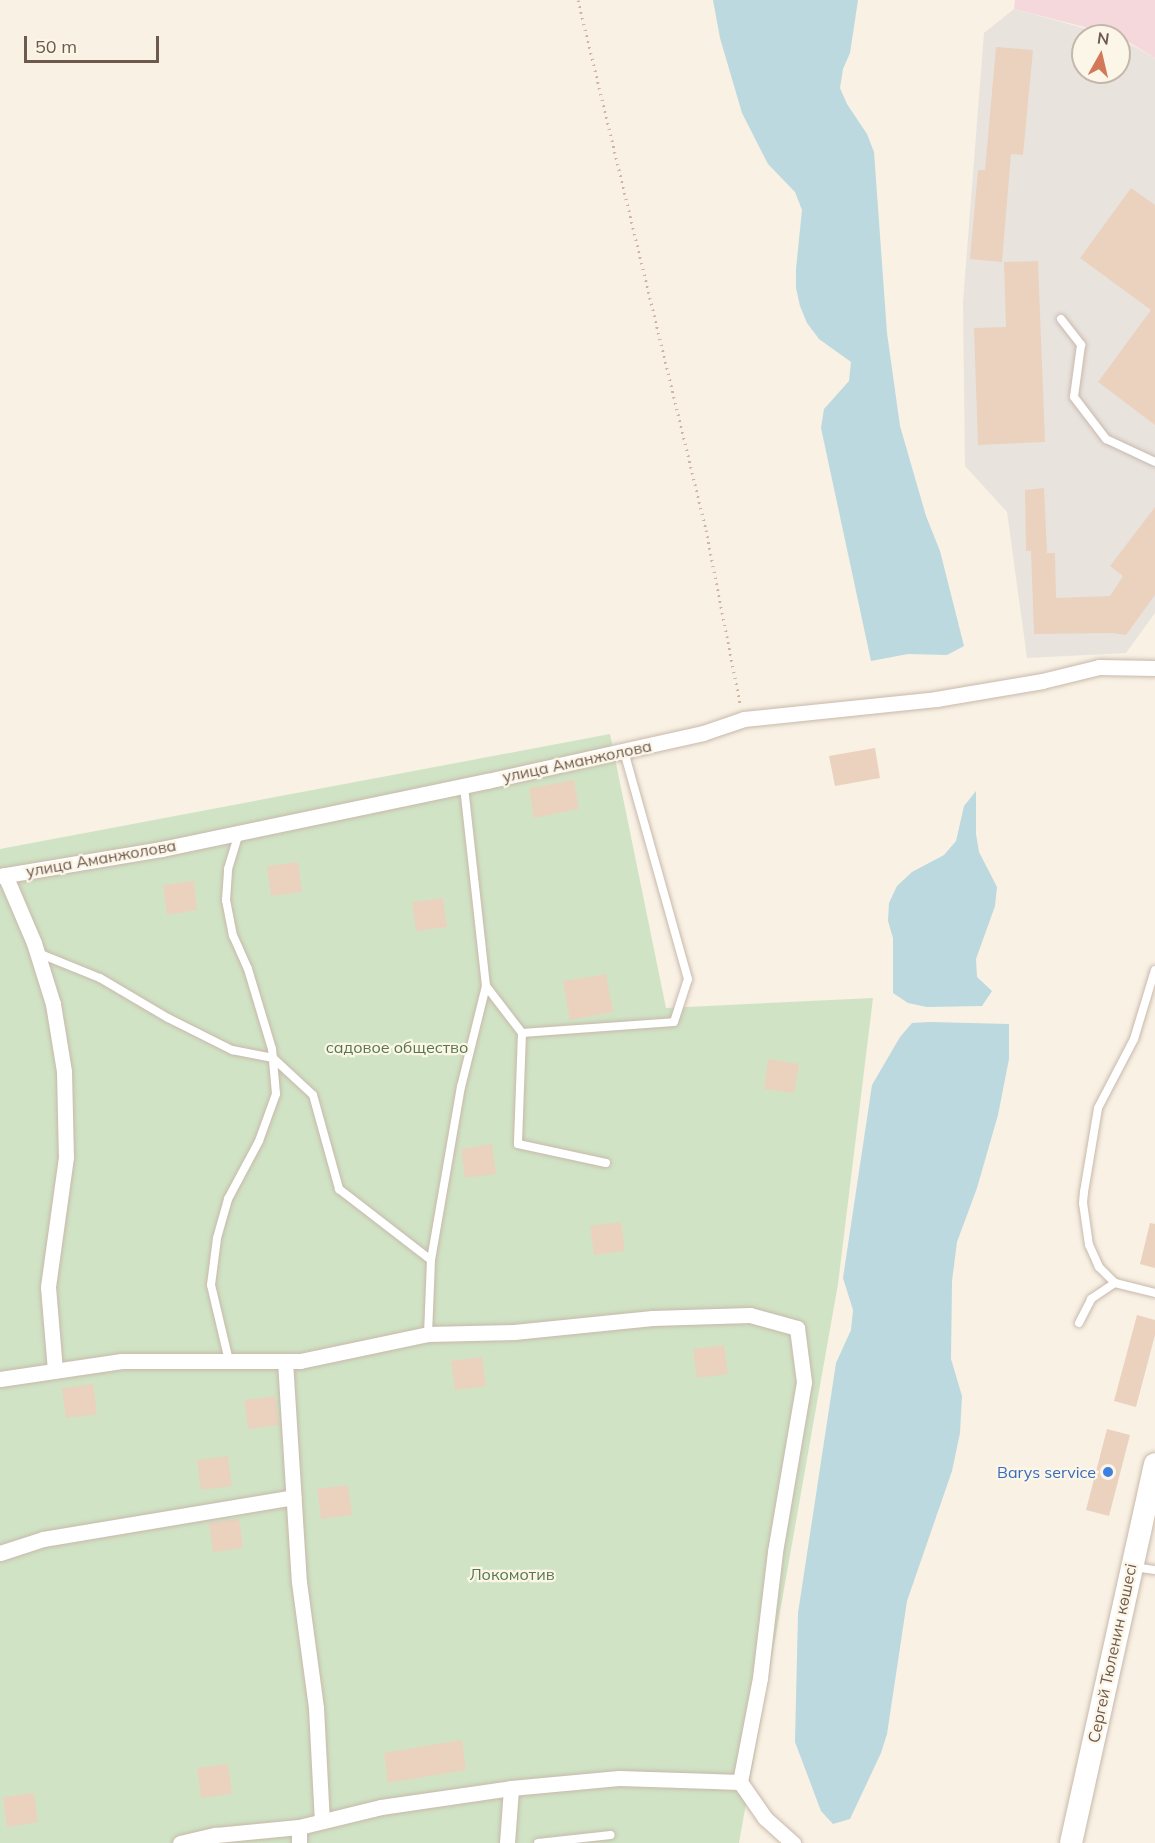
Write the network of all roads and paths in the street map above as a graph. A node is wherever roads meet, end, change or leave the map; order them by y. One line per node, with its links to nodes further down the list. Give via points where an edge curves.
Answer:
1 (578, 0): 5 (path, via 706,530)
2 (1061, 319): 3 (lane, via 1081,345 1074,397 1106,439)
3 (1155, 462)
4 (1155, 668): 5 (street, улица Аманжолова, via 1099,667 936,699)
5 (744, 719): 6 (street, улица Аманжолова, via 703,734)
6 (624, 751): 7 (street, улица Аманжолова); 13 (lane, via 688,979 674,1022)
7 (464, 786): 8 (street, улица Аманжолова); 12 (lane)
8 (239, 833): 9 (street, улица Аманжолова); 14 (lane, via 228,869 226,900 233,936 248,969)
9 (2, 875): 10 (street)
10 (37, 953): 14 (lane, via 100,978 232,1050); 23 (street, via 53,1004 64,1071 66,1157 48,1287)
11 (1155, 970): 17 (lane, via 1134,1039 1098,1108 1084,1192 1089,1245 1099,1267)
12 (486, 986): 13 (lane); 16 (lane, via 461,1087)
13 (522, 1033): 15 (lane, via 519,1144)
14 (273, 1058): 16 (lane, via 313,1095 339,1189); 21 (lane, via 276,1094 259,1141 228,1198 217,1238 211,1285)
15 (606, 1163)
16 (431, 1260): 20 (lane)
17 (1115, 1284): 18 (lane); 19 (lane, via 1091,1299)
18 (1155, 1293)
19 (1079, 1323)
20 (428, 1334): 22 (street); 30 (street, via 514,1332 652,1318 750,1316 798,1328 804,1382 775,1552 760,1678)
21 (229, 1361): 22 (street); 23 (street, via 122,1361)
22 (285, 1361): 26 (street)
23 (54, 1371): 24 (street)
24 (0, 1379)
25 (1155, 1464): 28 (main road, Сергей Тюленин көшесі)
26 (294, 1497): 27 (street, via 43,1539); 32 (street, via 299,1581 316,1708)
27 (0, 1553)
28 (1131, 1566): 29 (lane); 40 (main road, Сергей Тюленин көшесі)
29 (1155, 1570)
30 (740, 1782): 31 (street, via 619,1778); 39 (street, via 765,1818)
31 (510, 1788): 32 (street); 37 (street)
32 (322, 1821): 33 (street)
33 (299, 1827): 35 (street, via 216,1835); 36 (street)
34 (611, 1835): 38 (lane)
35 (180, 1843)
36 (299, 1843)
37 (507, 1843)
38 (538, 1843)
39 (793, 1843)
40 (1071, 1843)

